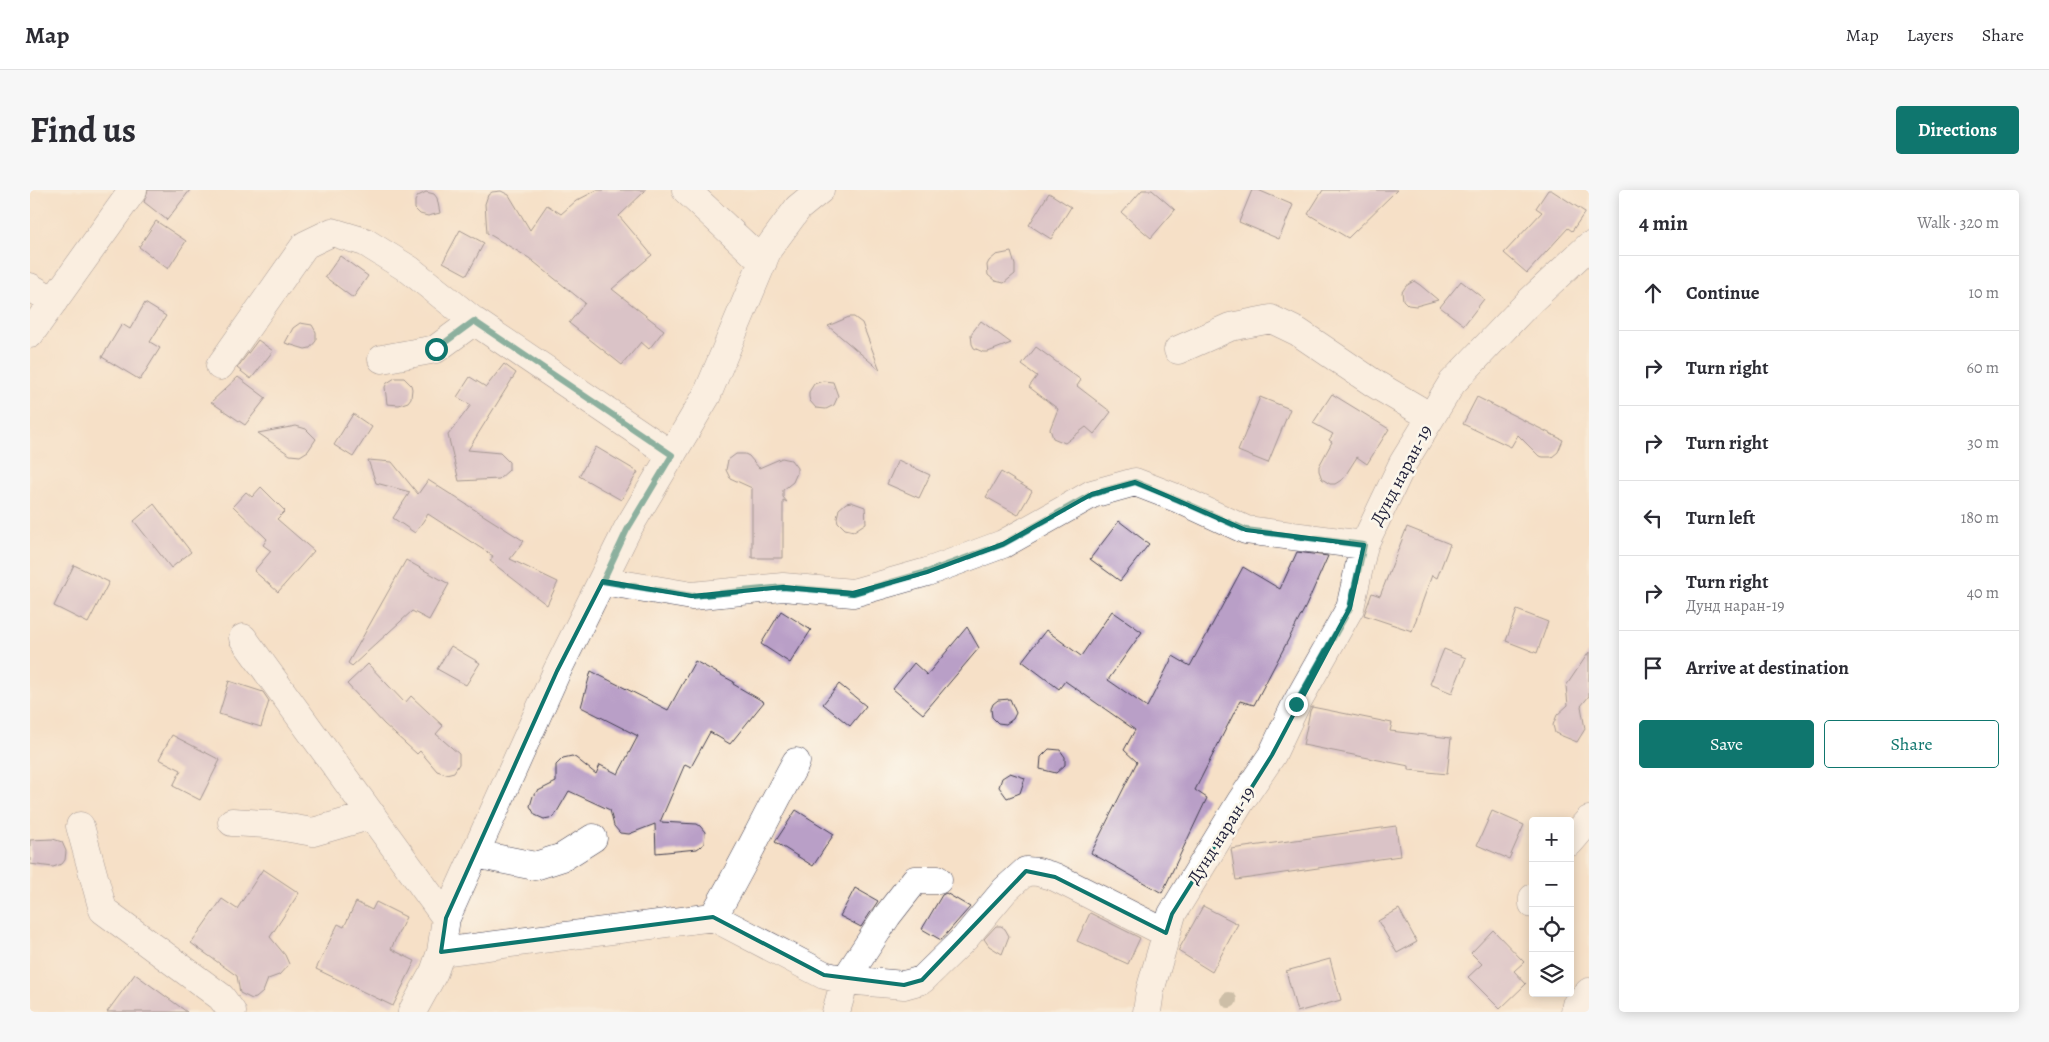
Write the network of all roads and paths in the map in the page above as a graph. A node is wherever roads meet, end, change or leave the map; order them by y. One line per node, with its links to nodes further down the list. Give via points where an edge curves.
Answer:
1 (133, 190): 7 (street)
2 (686, 190): 5 (street)
3 (820, 190): 5 (street, via 798,208 768,249)
4 (1589, 246): 13 (street, Дунд наран-19, via 1526,304 1452,382)
5 (763, 262): 14 (street, via 707,395)
6 (30, 287): 7 (street)
7 (54, 301): 9 (street)
8 (474, 321): 11 (street, via 436,349); 12 (street, via 410,270 365,242 332,232 305,245); 14 (street)
9 (30, 334)
10 (1178, 350): 13 (street, via 1230,327 1271,319 1298,332)
11 (382, 359)
12 (220, 366)
13 (1431, 417): 15 (street, Дунд наран-19, via 1403,463)
14 (672, 455): 16 (street, via 627,530)
15 (1364, 545): 16 (street, via 1246,530 1135,482 1092,494 1003,544 927,572 853,593 783,587 692,596); 29 (street, Дунд наран-19, via 1350,608 1296,704 1272,755 1172,914)
16 (603, 581): 25 (street, via 557,671)
17 (243, 638): 19 (street)
18 (796, 762): 27 (street)
19 (372, 815): 21 (street, via 313,832); 28 (street)
20 (1589, 820): 23 (street)
21 (232, 822)
22 (80, 826): 32 (street, via 103,910 221,997)
23 (1574, 837)
24 (593, 838): 25 (street, via 563,857 535,866)
25 (475, 854): 28 (street)
26 (938, 880): 31 (street, via 915,880)
27 (713, 917): 30 (street); 31 (street, via 824,975)
28 (446, 918): 30 (street)
29 (1166, 933): 31 (street, via 1055,877 1026,872 1004,890 964,938 922,980 904,985); 35 (street, Дунд наран-19)
30 (441, 952): 33 (street)
31 (845, 980): 34 (street)
32 (232, 1012)
33 (412, 1012)
34 (836, 1012)
35 (1147, 1012)

